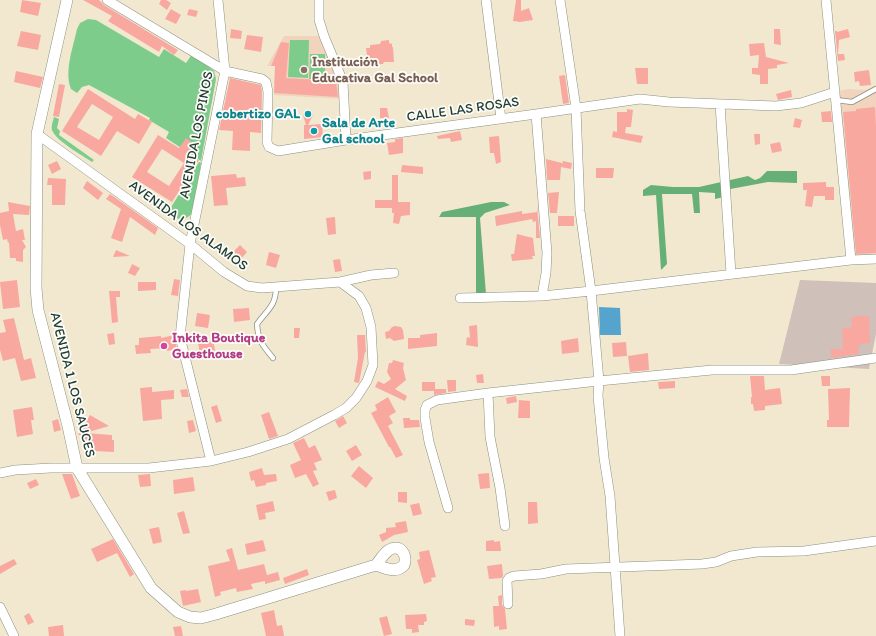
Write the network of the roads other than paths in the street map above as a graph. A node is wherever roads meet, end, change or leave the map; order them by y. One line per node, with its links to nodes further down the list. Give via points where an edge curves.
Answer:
1 (67, 0): 15 (street, AVENIDA 1 LOS SAUCES)
2 (107, 0): 8 (street, CALLE LAS ROSAS)
3 (218, 0): 8 (street, AVENIDA LOS PINOS)
4 (318, 0): 16 (street, via 319,20 343,82)
5 (486, 0): 14 (street)
6 (560, 0): 12 (street)
7 (826, 0): 10 (street)
8 (225, 71): 16 (street, CALLE LAS ROSAS, via 266,82 267,142 272,149 278,151); 17 (street, AVENIDA LOS PINOS)
9 (876, 90): 10 (lane, via 852,102)
10 (836, 96): 11 (street, CALLE LAS ROSAS, via 776,106); 19 (street)
11 (720, 104): 12 (street, CALLE LAS ROSAS, via 640,98); 21 (street)
12 (576, 108): 13 (street, CALLE LAS ROSAS); 24 (street, via 580,211)
13 (536, 114): 14 (street, CALLE LAS ROSAS); 25 (street, via 547,253)
14 (501, 119): 16 (street, CALLE LAS ROSAS)
15 (37, 134): 17 (street, AVENIDA LOS ALAMOS); 32 (street, AVENIDA 1 LOS SAUCES, via 38,310)
16 (346, 140)
17 (190, 244): 23 (street, AVENIDA LOS ALAMOS, via 246,286); 31 (street, AVENIDA LOS PINOS, via 180,338)
18 (876, 259): 19 (street)
19 (851, 260): 21 (street)
20 (394, 273): 22 (street, AVENIDA LOS ALAMOS)
21 (732, 274): 24 (street)
22 (340, 282): 23 (street, AVENIDA LOS ALAMOS); 31 (street, via 359,296 366,308 371,327 373,366 356,398 346,408 288,439)
23 (276, 286): 27 (lane, via 276,298 257,324 258,336)
24 (591, 291): 25 (street); 29 (street)
25 (542, 296): 26 (street)
26 (460, 298)
27 (272, 358)
28 (876, 358): 29 (street, via 792,370 712,370)
29 (599, 381): 30 (street); 38 (street, via 598,396)
30 (488, 393): 34 (street, via 437,400 427,405 425,410 429,442); 35 (street, via 490,437)
31 (211, 461): 32 (street, via 148,468)
32 (77, 468): 33 (street, via 15,470); 37 (street, AVENIDA 1 LOS SAUCES, via 151,588 178,612 190,617 200,618 216,614)
33 (0, 473)
34 (448, 508)
35 (505, 526)
36 (876, 542): 38 (street, via 804,551 757,552 702,564)
37 (376, 565)
38 (615, 566): 39 (street, via 566,569 509,578 506,584); 42 (street)
39 (508, 604)
40 (0, 607): 41 (street)
41 (14, 636)
42 (620, 636)

